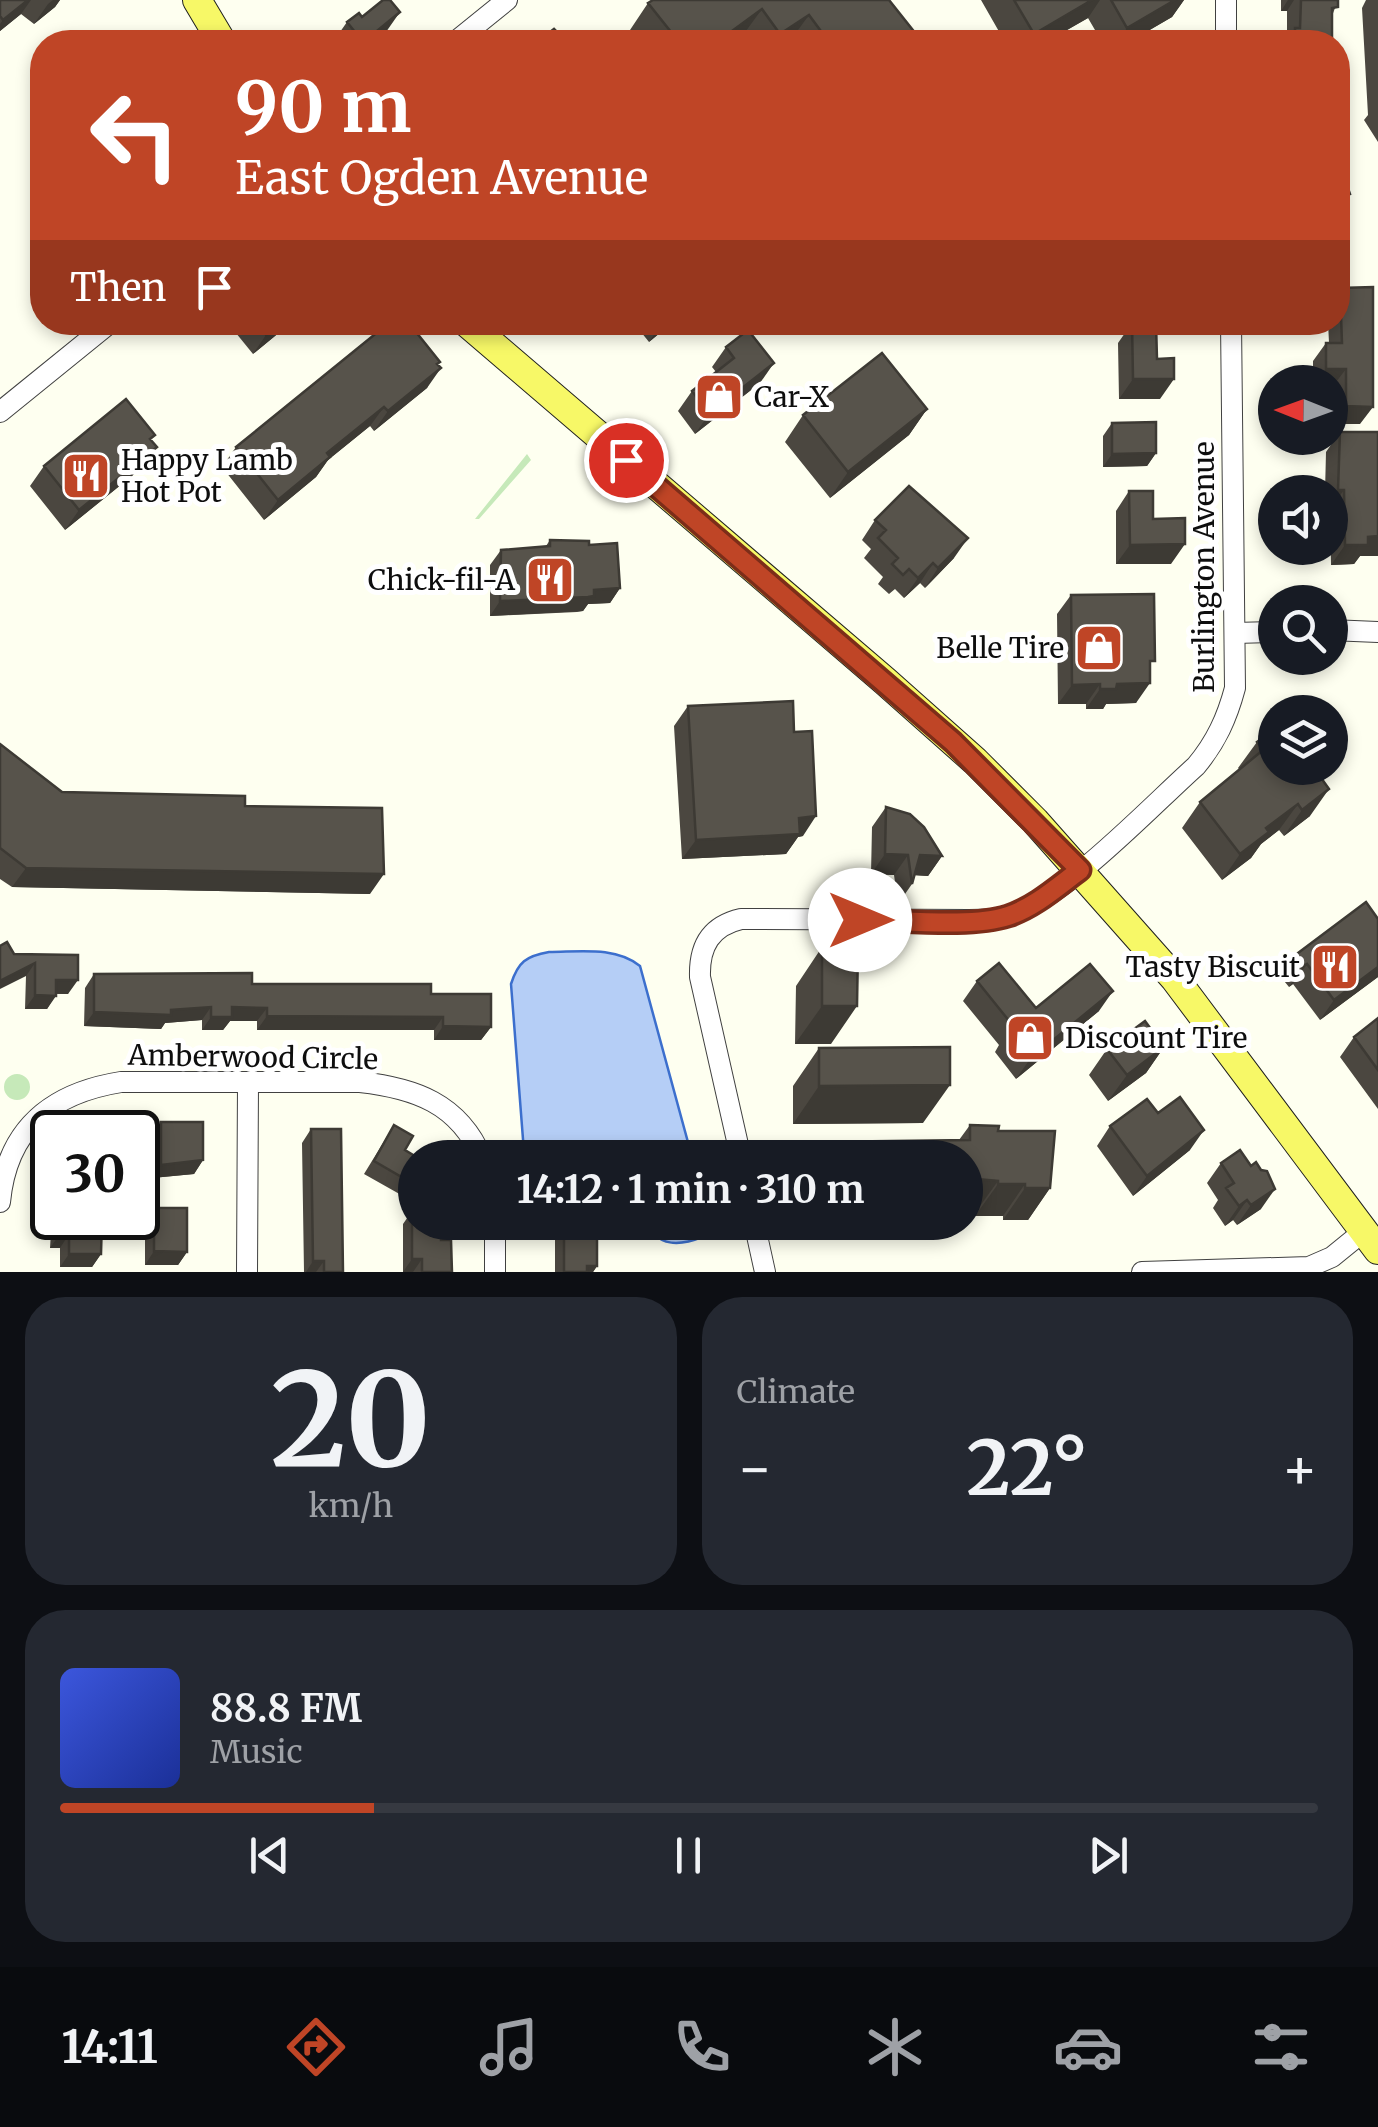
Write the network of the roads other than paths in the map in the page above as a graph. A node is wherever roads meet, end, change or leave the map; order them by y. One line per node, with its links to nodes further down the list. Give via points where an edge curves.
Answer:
1 (197, 0): 4 (main road)
2 (507, 0): 5 (street)
3 (1226, 0): 6 (street)
4 (215, 30)
5 (469, 30)
6 (1226, 30)
7 (94, 335): 10 (street)
8 (481, 335): 15 (main road, via 899,693)
9 (1231, 335): 14 (street, Burlington Avenue)
10 (0, 412)
11 (1348, 631): 13 (street)
12 (1258, 632): 14 (street)
13 (1378, 632)
14 (1236, 633): 15 (street, Burlington Avenue, via 1235,688 1212,747)
15 (1080, 870): 18 (street, Burlington Avenue, via 1030,906 989,920 742,919 714,931 699,958 700,977); 22 (main road, via 1175,979)
16 (248, 1083): 17 (street, Amberwood Circle, via 399,1086 442,1107); 19 (street, Amberwood Circle, via 121,1082 64,1097 28,1127 12,1153); 23 (street)
17 (471, 1140)
18 (736, 1140)
19 (0, 1202)
20 (495, 1240): 24 (street)
21 (758, 1240): 25 (street)
22 (1371, 1240): 26 (street, via 1309,1267)
23 (247, 1272)
24 (495, 1272)
25 (765, 1272)
26 (1142, 1272)

